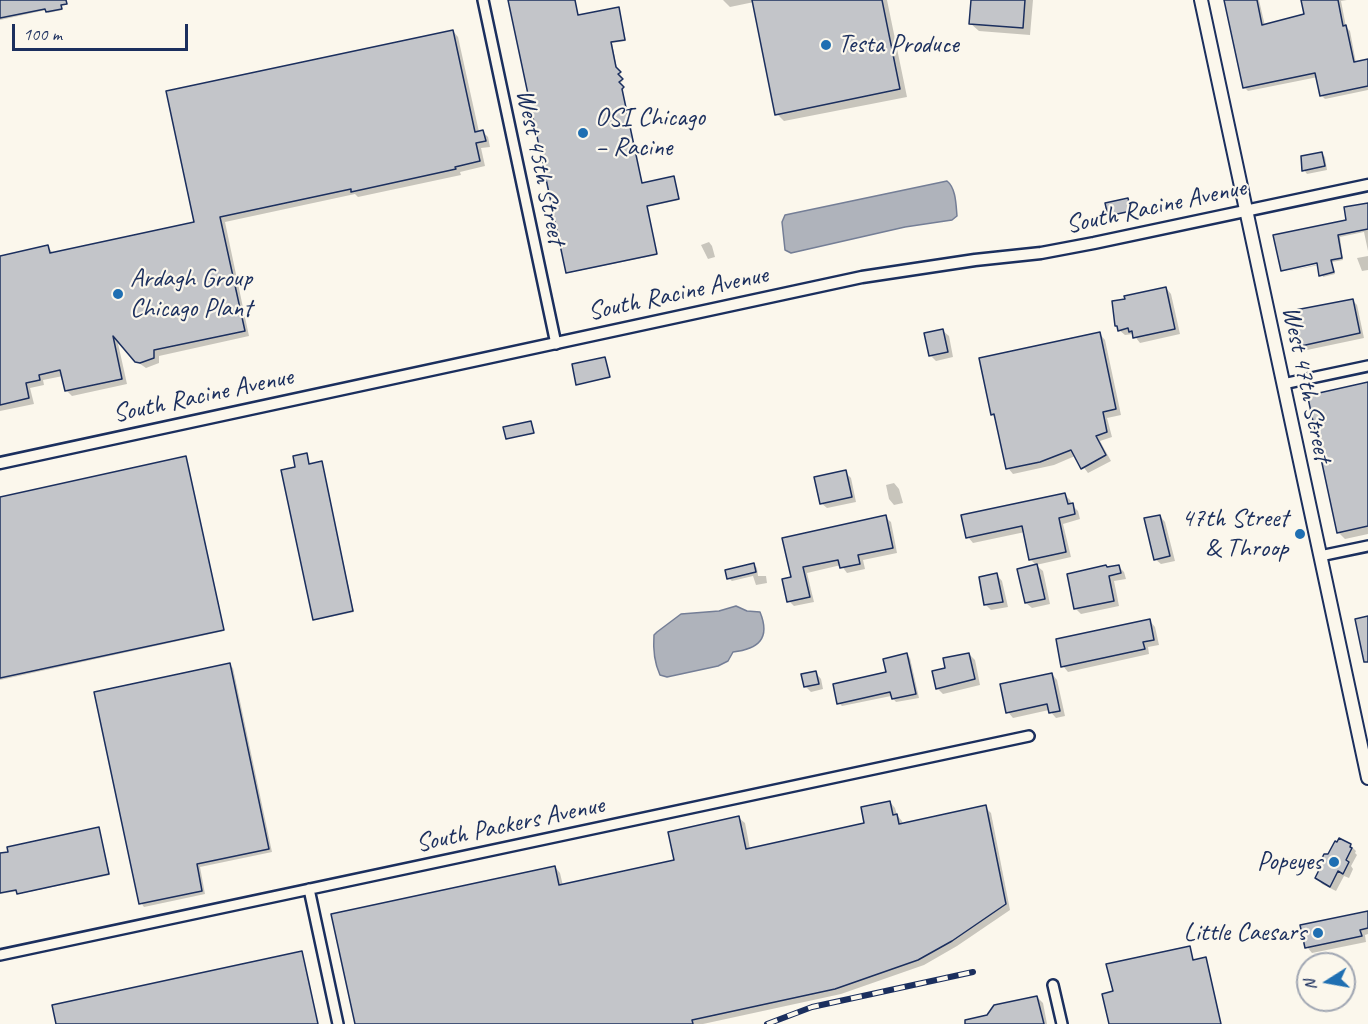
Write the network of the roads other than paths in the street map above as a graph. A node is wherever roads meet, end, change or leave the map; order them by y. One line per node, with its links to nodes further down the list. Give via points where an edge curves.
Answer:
1 (483, 0): 5 (street, West 45th Street)
2 (1201, 0): 4 (main road, West 47th Street)
3 (1368, 185): 4 (street, South Racine Avenue)
4 (1246, 211): 5 (street, South Racine Avenue, via 1041,253 862,277); 7 (main road, West 47th Street)
5 (556, 344): 8 (street, South Racine Avenue)
6 (1368, 366): 7 (street)
7 (1283, 384): 10 (main road, West 47th Street)
8 (0, 463)
9 (1368, 546): 10 (street)
10 (1320, 556): 11 (main road, West 47th Street)
11 (1363, 727): 13 (main road, West 47th Street)
12 (1029, 736): 14 (street, South Packers Avenue)
13 (1368, 778)
14 (309, 889): 15 (street, South Packers Avenue); 17 (street)
15 (0, 955)
16 (1053, 985): 18 (street)
17 (338, 1024)
18 (1062, 1024)

